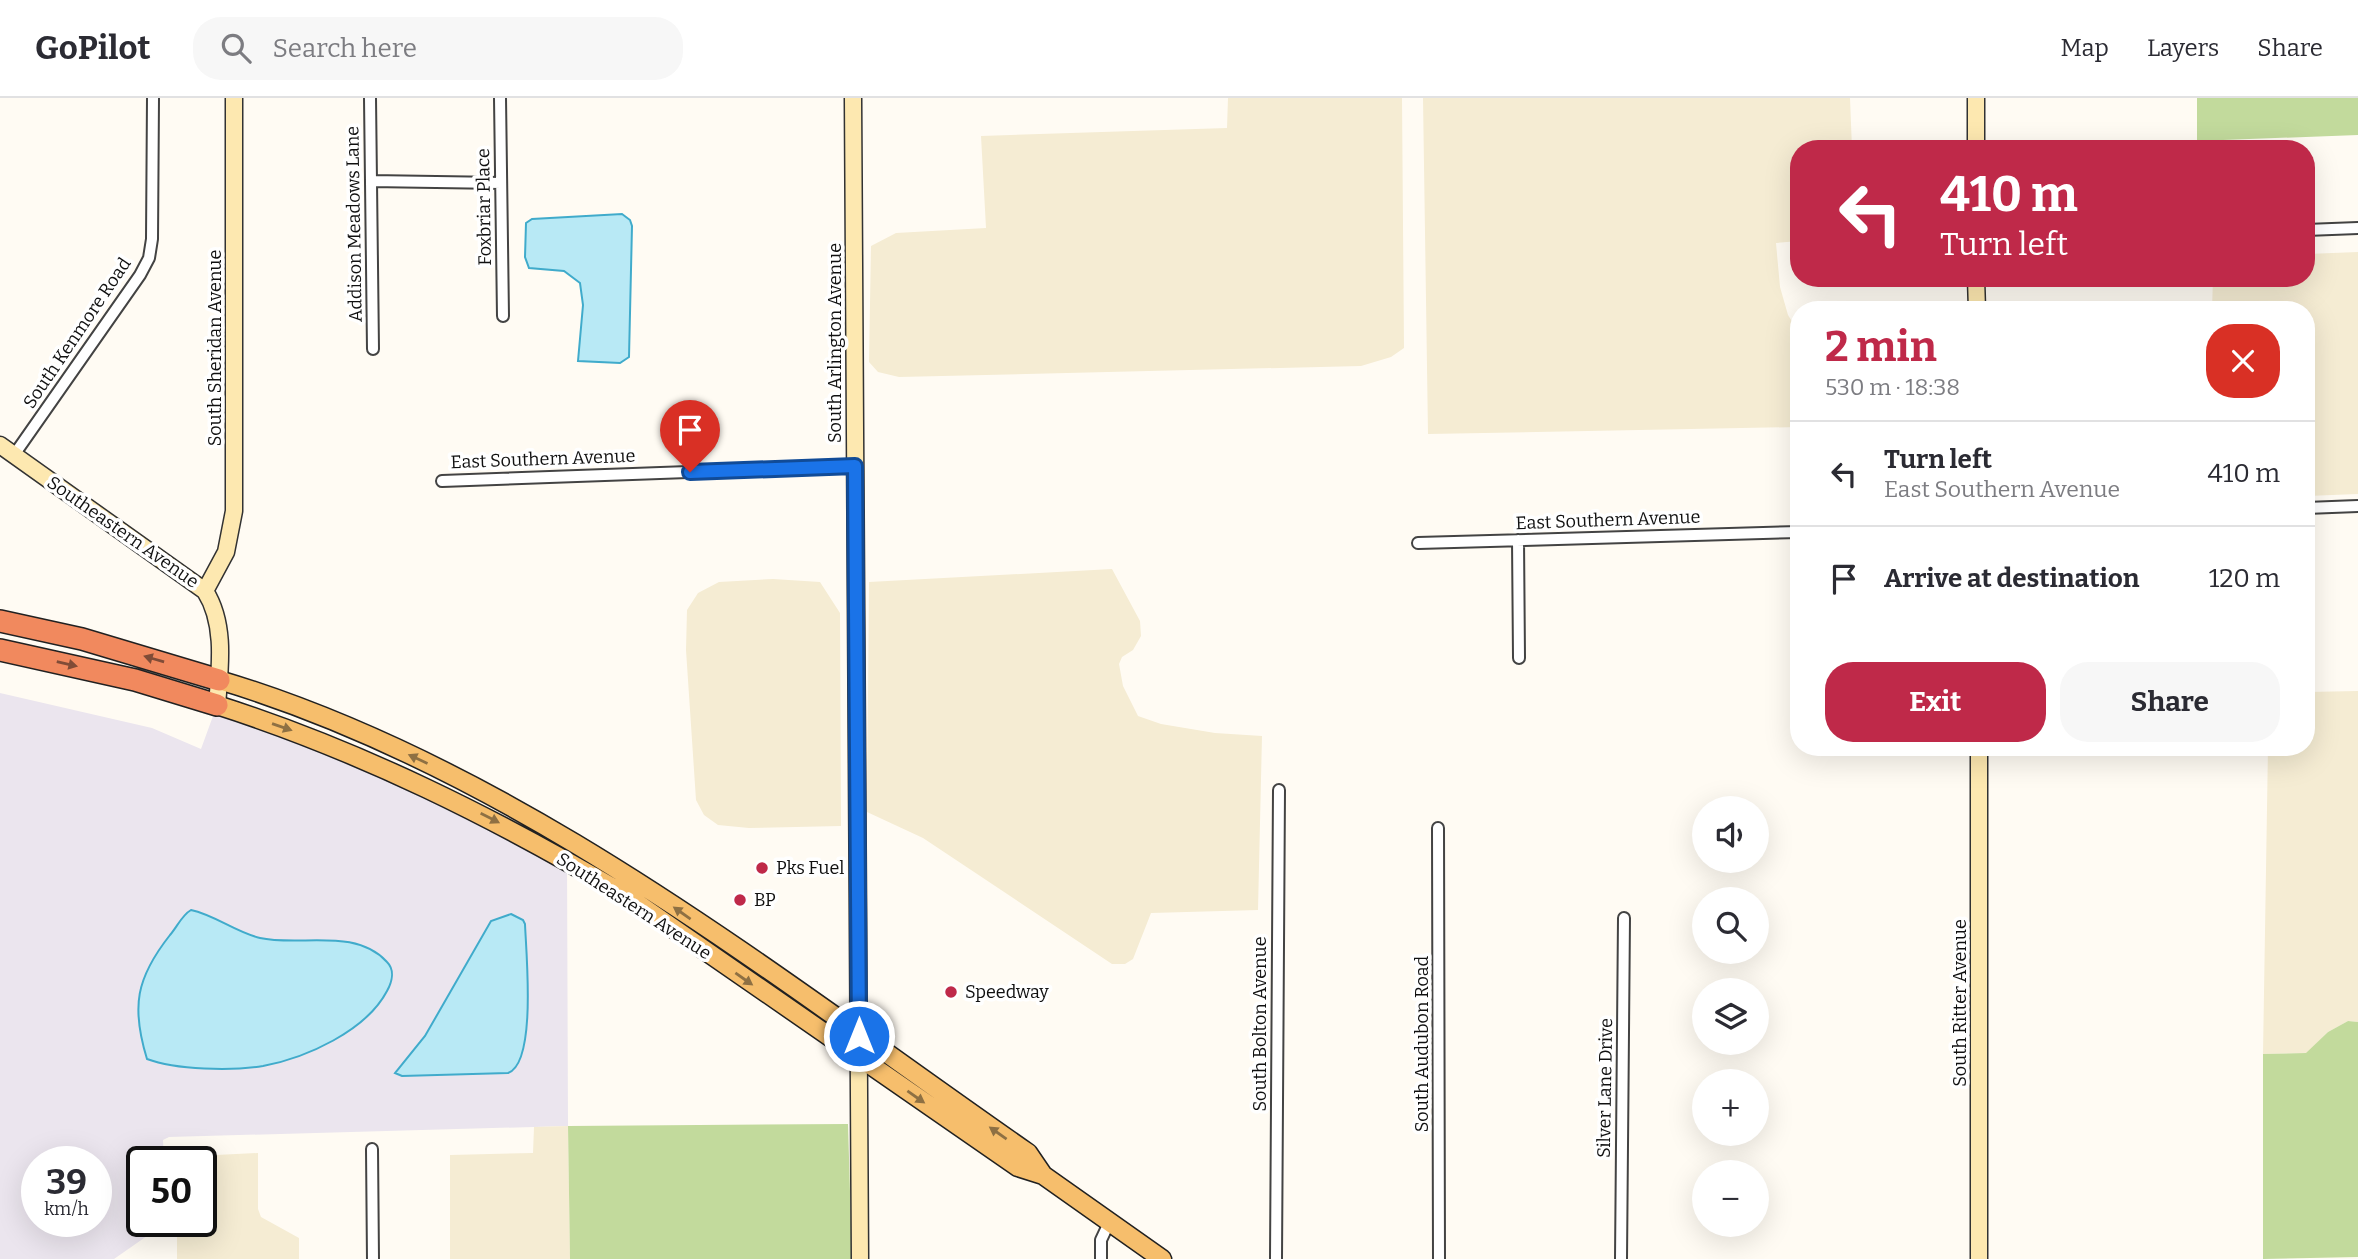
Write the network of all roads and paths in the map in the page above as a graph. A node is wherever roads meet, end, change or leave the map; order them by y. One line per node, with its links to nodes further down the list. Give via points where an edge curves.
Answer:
1 (153, 98): 15 (street, South Kenmore Road, via 152,239 146,265)
2 (234, 98): 23 (street, South Sheridan Avenue, via 234,511 226,552)
3 (370, 98): 8 (street, Addison Meadows Lane)
4 (500, 98): 9 (street, Foxbriar Place)
5 (853, 98): 16 (street, South Arlington Avenue)
6 (1976, 98): 7 (street)
7 (1976, 140)
8 (371, 181): 9 (street); 13 (street, Addison Meadows Lane)
9 (501, 183): 12 (street, Foxbriar Place)
10 (2358, 229): 11 (street)
11 (2315, 230)
12 (503, 316)
13 (373, 349)
14 (0, 445): 15 (street, Southeastern Avenue)
15 (14, 455): 23 (street, Southeastern Avenue)
16 (855, 466): 17 (street, East Southern Avenue); 33 (street, South Arlington Avenue)
17 (442, 481)
18 (2358, 506): 19 (street)
19 (2315, 508)
20 (1790, 532): 21 (street, East Southern Avenue)
21 (1518, 540): 22 (street, East Southern Avenue); 26 (street)
22 (1418, 542)
23 (205, 591): 27 (street, Southeastern Avenue, via 219,624)
24 (0, 621): 27 (highway, one-way to 24, via 82,639)
25 (0, 650): 28 (highway, one-way to 28, via 135,680)
26 (1519, 658)
27 (219, 680): 28 (street, Southeastern Avenue); 33 (main road, Southeastern Avenue, one-way to 27, via 645,887 555,831 383,743)
28 (217, 705): 34 (main road, Southeastern Avenue, one-way to 34, via 366,760 550,851 625,895)
29 (1979, 756): 45 (street, South Ritter Avenue)
30 (1279, 790): 42 (street, South Bolton Avenue)
31 (1438, 828): 43 (street, South Audubon Road)
32 (1624, 918): 44 (street, Silver Lane Drive)
33 (859, 1036): 34 (street, South Arlington Avenue); 36 (main road, Southeastern Avenue, one-way to 33, via 1028,1153)
34 (860, 1058): 36 (main road, Southeastern Avenue, one-way to 36, via 1018,1167); 39 (street, South Arlington Avenue)
35 (372, 1149): 38 (street)
36 (1043, 1175): 37 (main road, Southeastern Avenue)
37 (1109, 1223): 40 (street, via 1101,1240); 41 (main road, Southeastern Avenue)
38 (373, 1259)
39 (860, 1259)
40 (1101, 1259)
41 (1162, 1259)
42 (1276, 1259)
43 (1439, 1259)
44 (1621, 1259)
45 (1979, 1259)

